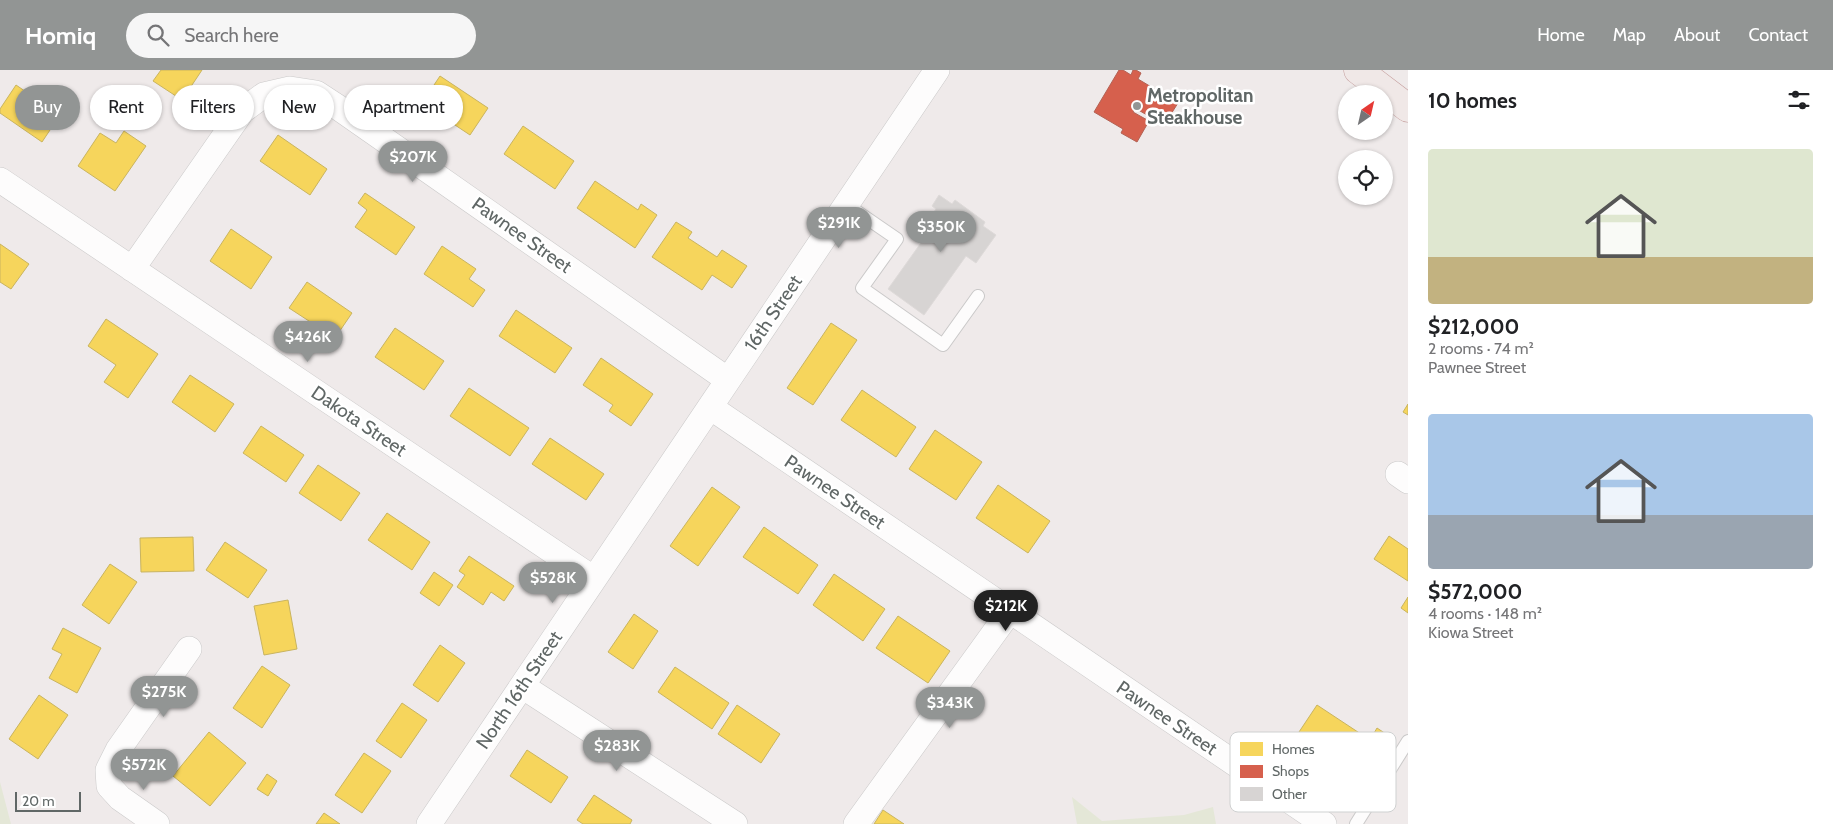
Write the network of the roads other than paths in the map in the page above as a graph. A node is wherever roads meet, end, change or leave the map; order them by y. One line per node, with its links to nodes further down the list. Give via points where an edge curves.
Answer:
1 (937, 70): 5 (street, 16th Street)
2 (1358, 70): 3 (highway)
3 (1408, 108)
4 (0, 180): 6 (street, Dakota Street)
5 (846, 204): 7 (lane, via 897,239 862,288 935,339 943,344); 8 (street, 16th Street)
6 (132, 268): 8 (street, Pawnee Street, via 242,111 264,95 290,89 316,94 347,113); 10 (street, Dakota Street)
7 (978, 296)
8 (728, 380): 9 (street, 16th Street)
9 (710, 407): 10 (street, North 16th Street); 11 (street, Pawnee Street)
10 (594, 579): 13 (street, North 16th Street)
11 (1010, 611): 15 (street, Pawnee Street); 22 (street)
12 (189, 649): 19 (street, via 118,750 108,770 109,786 120,798)
13 (522, 686): 20 (street, North 16th Street); 21 (street)
14 (1408, 741): 16 (lane)
15 (1230, 760)
16 (1396, 760)
17 (1306, 812): 23 (street, Pawnee Street)
18 (1364, 812): 24 (lane)
19 (157, 824)
20 (429, 824)
21 (734, 824)
22 (856, 824)
23 (1324, 824)
24 (1356, 824)

